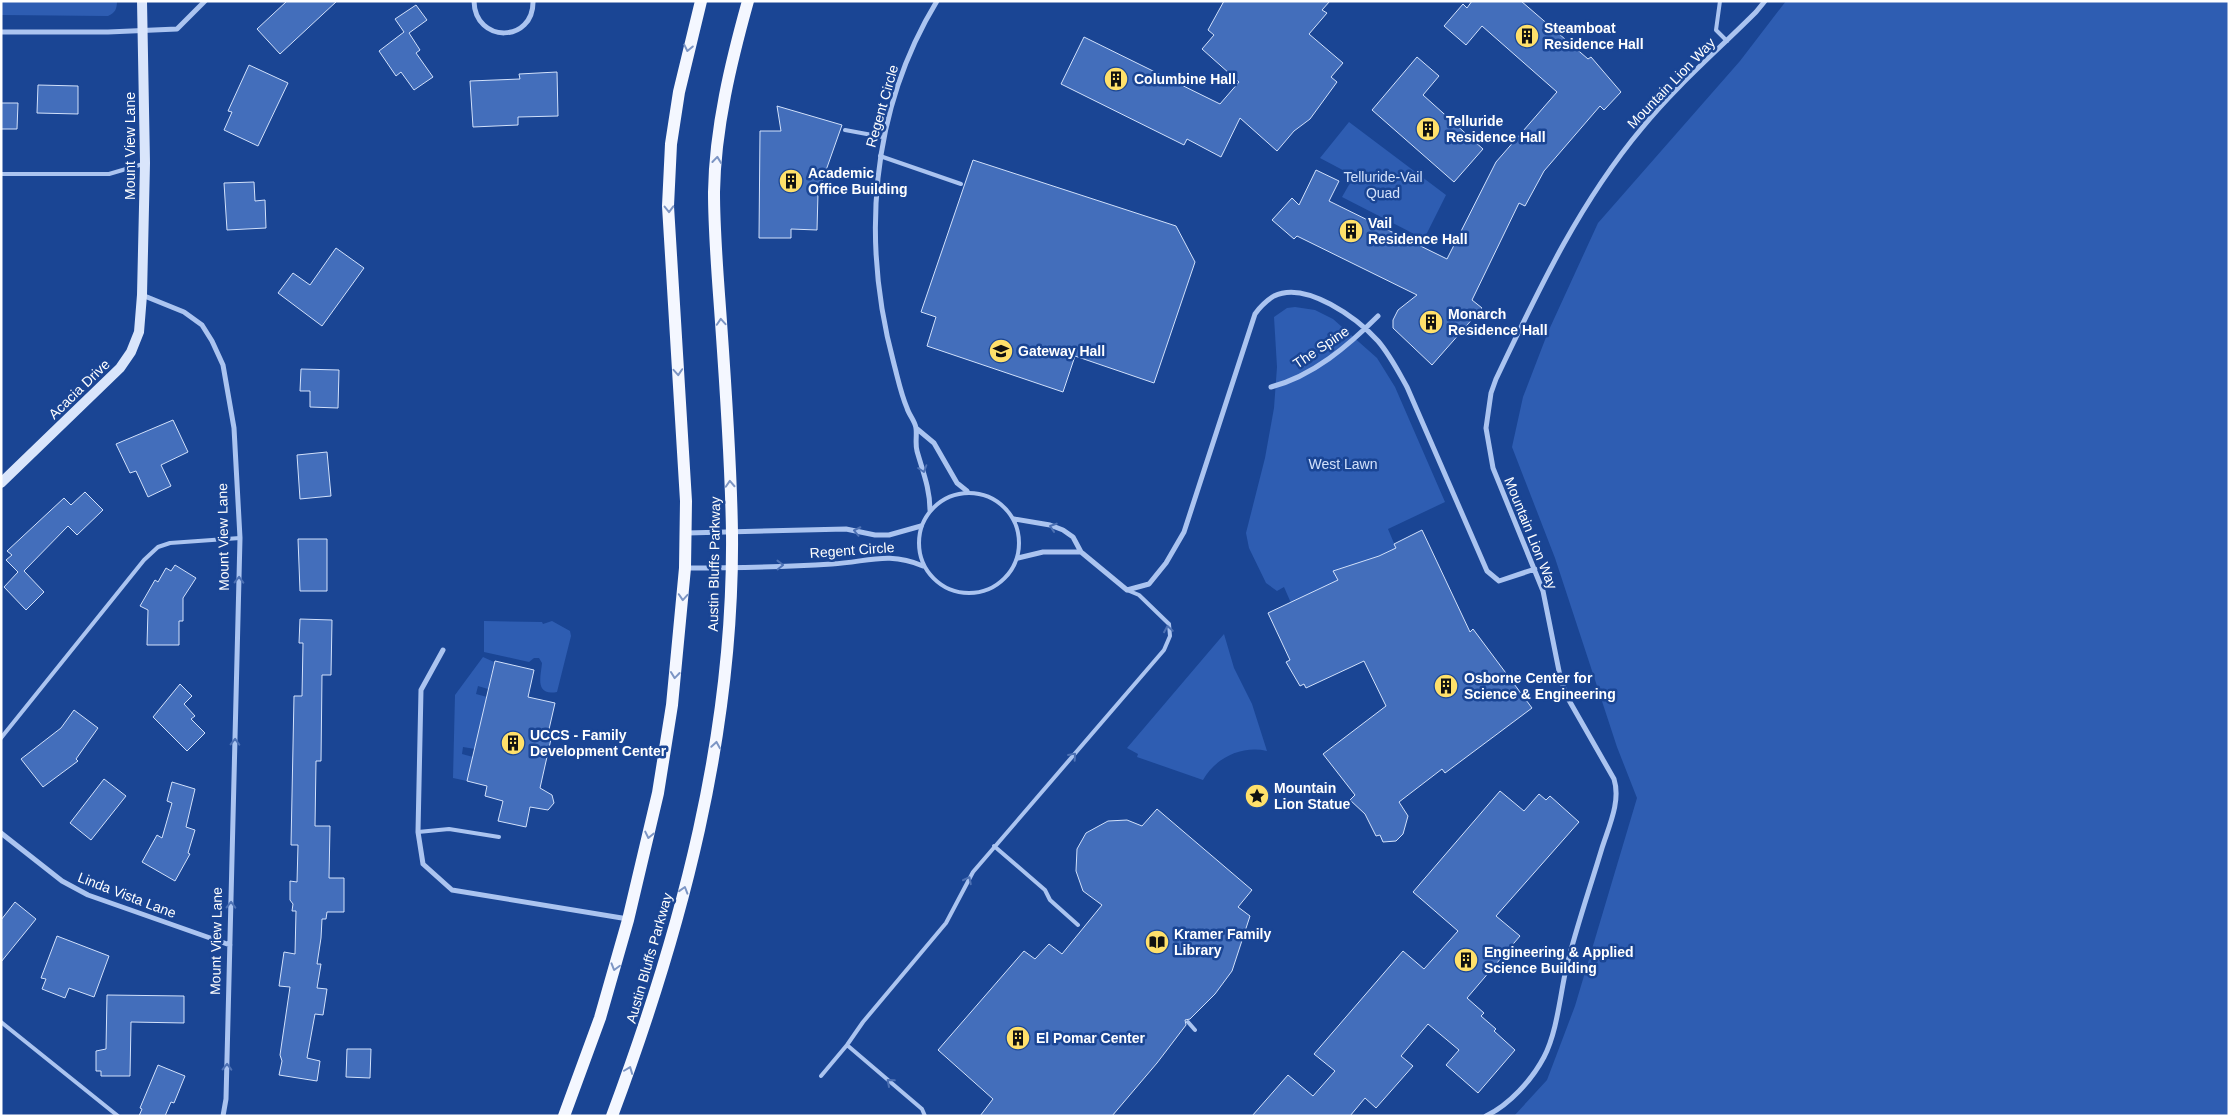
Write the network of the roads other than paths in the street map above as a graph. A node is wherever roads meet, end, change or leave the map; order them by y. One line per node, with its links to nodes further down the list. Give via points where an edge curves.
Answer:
1 (142, 1): 10 (street, Mount View Lane)
2 (205, 1): 10 (street, via 177,29)
3 (474, 1): 4 (street, via 477,18 483,26 501,34 511,33 526,23 531,16)
4 (533, 1)
5 (701, 1): 29 (main road, Austin Bluffs Parkway, one-way to 29, via 679,92 668,206)
6 (748, 1): 30 (main road, Austin Bluffs Parkway, one-way to 6, via 714,189 724,97)
7 (937, 1): 14 (street, Regent Circle, via 902,73)
8 (1720, 1): 12 (lane, via 1716,30)
9 (1765, 1): 12 (street, Mountain Lion Way)
10 (142, 31): 11 (street); 16 (street, Mount View Lane)
11 (1, 32)
12 (1727, 41): 37 (street, Mountain Lion Way, via 1655,112 1608,172 1565,239 1490,393 1486,428 1489,455)
13 (845, 130): 14 (lane)
14 (883, 136): 15 (street, Regent Circle)
15 (880, 156): 18 (lane); 23 (street, Regent Circle, via 875,203 875,250 880,294 894,365)
16 (145, 163): 17 (lane, via 109,174); 19 (street, Mount View Lane)
17 (1, 174)
18 (961, 184)
19 (142, 295): 24 (street, Acacia Drive, via 139,332 120,368); 31 (street, Mount View Lane, via 184,312 202,325 222,365 234,428)
20 (1378, 316): 21 (street, The Spine)
21 (1365, 329): 22 (street, The Spine, via 1340,352 1289,382); 37 (street, via 1394,362 1407,386 1487,571 1499,581); 38 (street, via 1331,304 1309,296 1284,293 1263,305 1255,314 1180,540 1150,584)
22 (1271, 387)
23 (916, 428): 25 (street, Regent Circle, via 934,443 957,483); 26 (street, Regent Circle, one-way to 26, via 917,449 928,484)
24 (1, 483)
25 (968, 491): 26 (lane, via 947,497); 27 (lane, Regent Circle, via 995,500)
26 (930, 510): 28 (lane)
27 (1014, 519): 32 (street, one-way to 27, via 1073,537 1064,530); 33 (lane, via 1020,544)
28 (922, 526): 30 (street, Regent Circle, one-way to 30, via 889,535 846,529); 34 (lane, via 919,546)
29 (686, 533): 30 (street, Regent Circle); 35 (main road, Austin Bluffs Parkway)
30 (732, 533): 36 (main road, Austin Bluffs Parkway)
31 (240, 538): 40 (lane, via 170,543 158,547 144,560); 47 (street, Mount View Lane, one-way to 31)
32 (1081, 552): 33 (street, via 1043,552); 38 (street)
33 (1018, 558): 34 (lane, Regent Circle, via 1012,570 994,587 981,592 947,588)
34 (923, 566): 36 (street, Regent Circle, one-way to 34, via 834,564 893,557)
35 (685, 568): 36 (street, Regent Circle); 45 (main road, Austin Bluffs Parkway, one-way to 45, via 672,705 658,793)
36 (731, 568): 56 (main road, Austin Bluffs Parkway, one-way to 36, via 654,996 708,793 729,632)
37 (1536, 569): 58 (street, Mountain Lion Way, via 1566,695 1614,779 1616,799 1544,1058 1514,1094)
38 (1127, 590): 44 (lane, one-way to 38, via 1168,643 1170,629 1166,619 1139,595)
39 (443, 650): 41 (street, via 421,690)
40 (1, 738)
41 (418, 832): 43 (lane, via 449,830); 45 (street, via 423,864 452,890)
42 (1, 833): 47 (street, Linda Vista Lane, via 62,881 88,896)
43 (499, 837)
44 (994, 846): 46 (lane, via 1045,890 1050,900); 51 (lane, one-way to 44, via 863,1022 946,923 972,872)
45 (628, 920): 55 (main road, Austin Bluffs Parkway, one-way to 55, via 600,1018)
46 (1078, 925)
47 (230, 945): 54 (street, Mount View Lane, one-way to 47)
48 (1, 1022): 53 (lane)
49 (1188, 1022): 50 (lane)
50 (1195, 1030)
51 (848, 1045): 52 (lane); 57 (lane, one-way to 51, via 922,1109)
52 (821, 1076)
53 (118, 1116)
54 (223, 1116)
55 (564, 1116)
56 (612, 1116)
57 (925, 1116)
58 (1486, 1116)

